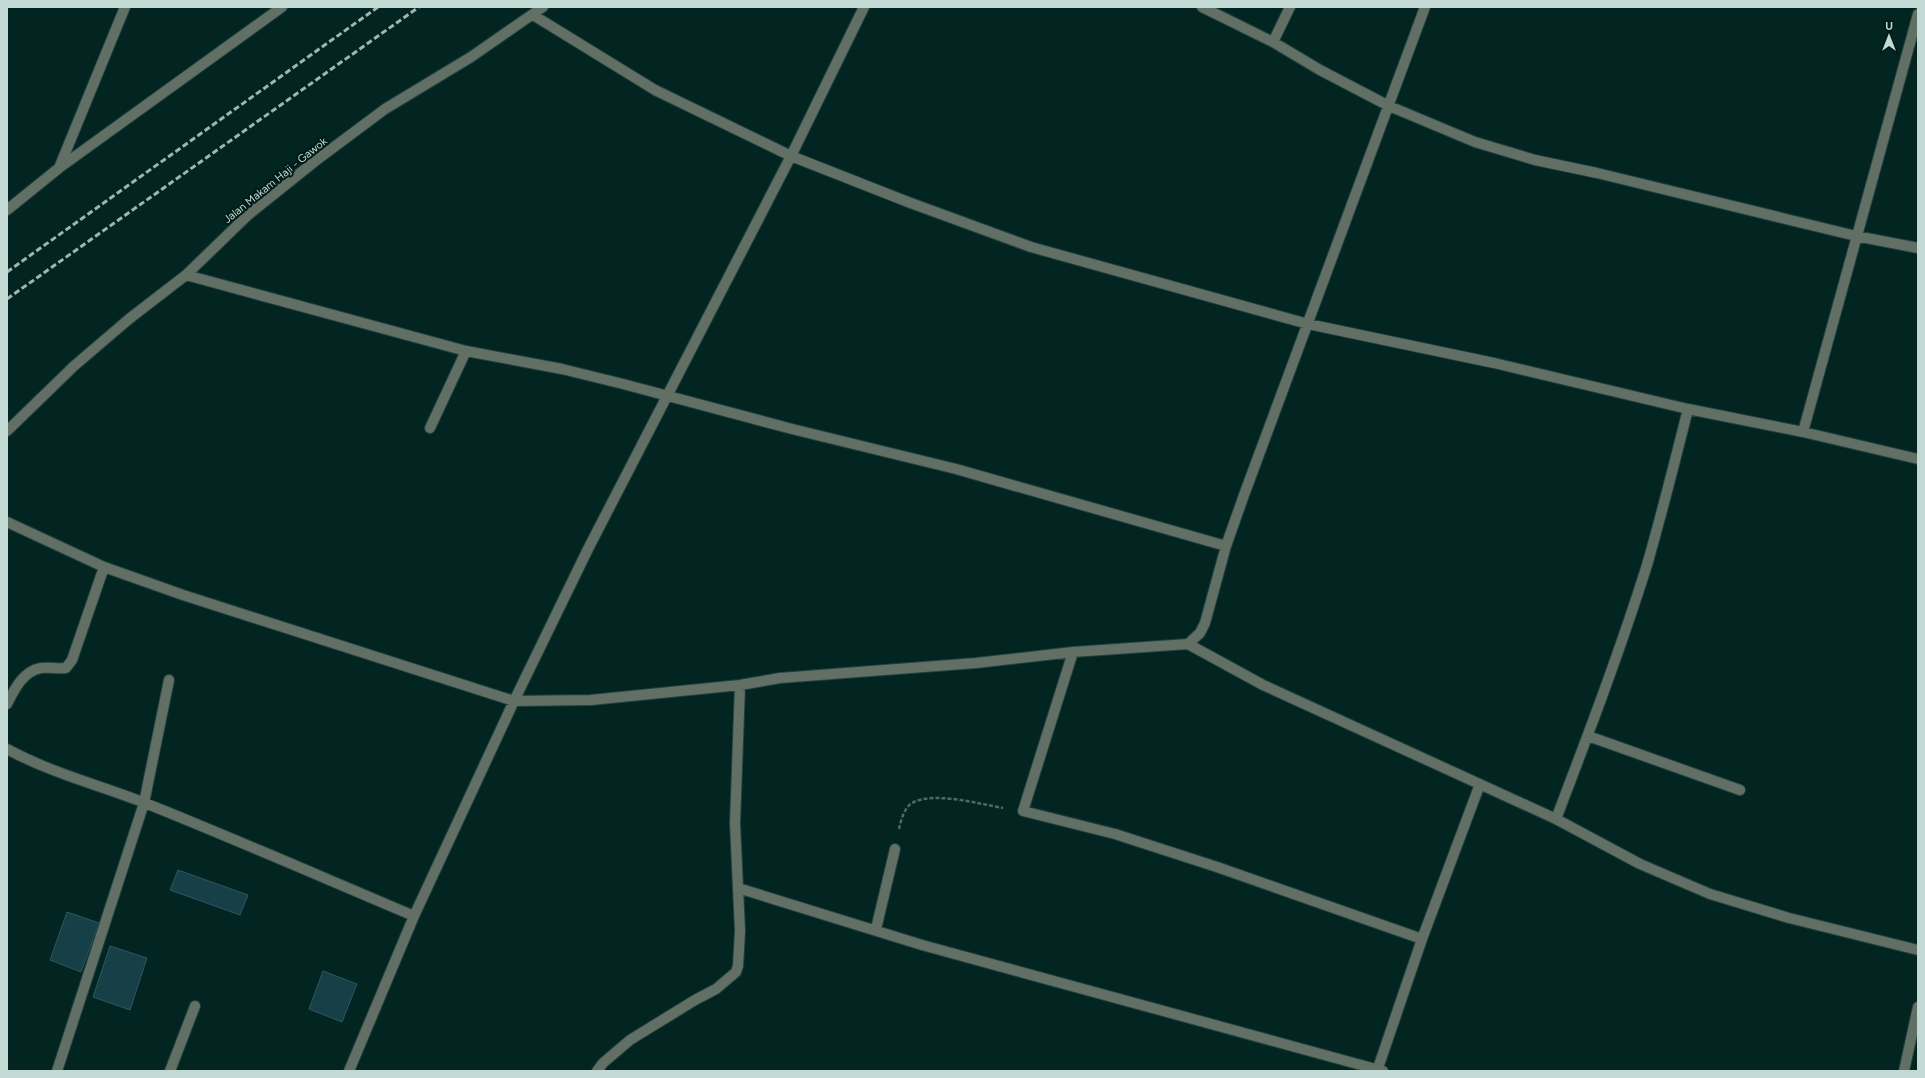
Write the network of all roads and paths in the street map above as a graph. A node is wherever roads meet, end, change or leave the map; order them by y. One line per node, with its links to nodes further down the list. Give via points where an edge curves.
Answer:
1 (124, 7): 14 (street)
2 (282, 7): 14 (street)
3 (543, 7): 9 (street, Jalan Makam Haji - Gawok)
4 (864, 7): 13 (street)
5 (1202, 7): 10 (street)
6 (1290, 7): 10 (street)
7 (1425, 7): 12 (street)
8 (1918, 14): 11 (street)
9 (534, 15): 13 (street, via 655,90); 18 (street, Jalan Makam Haji - Gawok, via 385,109 314,162 248,214)
10 (1273, 42): 12 (street)
11 (1915, 42): 16 (street)
12 (1389, 106): 16 (street, via 1475,142 1535,160 1605,174); 19 (street)
13 (791, 156): 19 (street, via 1031,247); 21 (street)
14 (59, 168): 15 (street)
15 (7, 210)
16 (1856, 236): 17 (street); 25 (street)
17 (1918, 248)
18 (186, 275): 20 (street); 24 (street, Jalan Makam Haji - Gawok, via 74,366)
19 (1308, 324): 22 (street, via 1494,363); 28 (street)
20 (466, 351): 21 (street, via 562,369); 23 (street)
21 (667, 395): 28 (street, via 956,469); 34 (street)
22 (1688, 409): 25 (street); 36 (street, via 1647,564)
23 (430, 428)
24 (7, 431)
25 (1804, 432): 26 (street)
26 (1918, 459)
27 (7, 522): 29 (street)
28 (1226, 546): 30 (street, via 1205,623 1200,633)
29 (104, 567): 34 (street); 35 (street, via 72,660 66,668 41,668 29,673 18,683)
30 (1188, 644): 31 (street); 38 (street, via 1263,685)
31 (1073, 652): 33 (street, via 976,663 780,678); 41 (street)
32 (169, 680): 40 (street)
33 (740, 685): 34 (street, via 591,700); 44 (street, via 735,822)
34 (514, 701): 45 (street)
35 (7, 704)
36 (1588, 736): 39 (street); 42 (street)
37 (7, 748): 40 (street, via 37,763)
38 (1480, 784): 42 (street); 47 (street)
39 (1740, 790)
40 (144, 803): 45 (street); 52 (street)
41 (1023, 811): 43 (path, via 924,799 911,803 901,817); 47 (street, via 1115,834)
42 (1556, 819): 48 (street, via 1640,864 1710,894 1789,918)
43 (895, 849): 46 (street)
44 (738, 888): 46 (street); 55 (street, via 740,931 736,972 716,989 630,1040 603,1062)
45 (414, 916): 54 (street)
46 (876, 929): 51 (street, via 922,944)
47 (1422, 938): 51 (street)
48 (1918, 950)
49 (195, 1006): 53 (street)
50 (1918, 1007): 56 (street)
51 (1379, 1070)
52 (57, 1071)
53 (170, 1071)
54 (349, 1071)
55 (597, 1071)
56 (1904, 1071)

